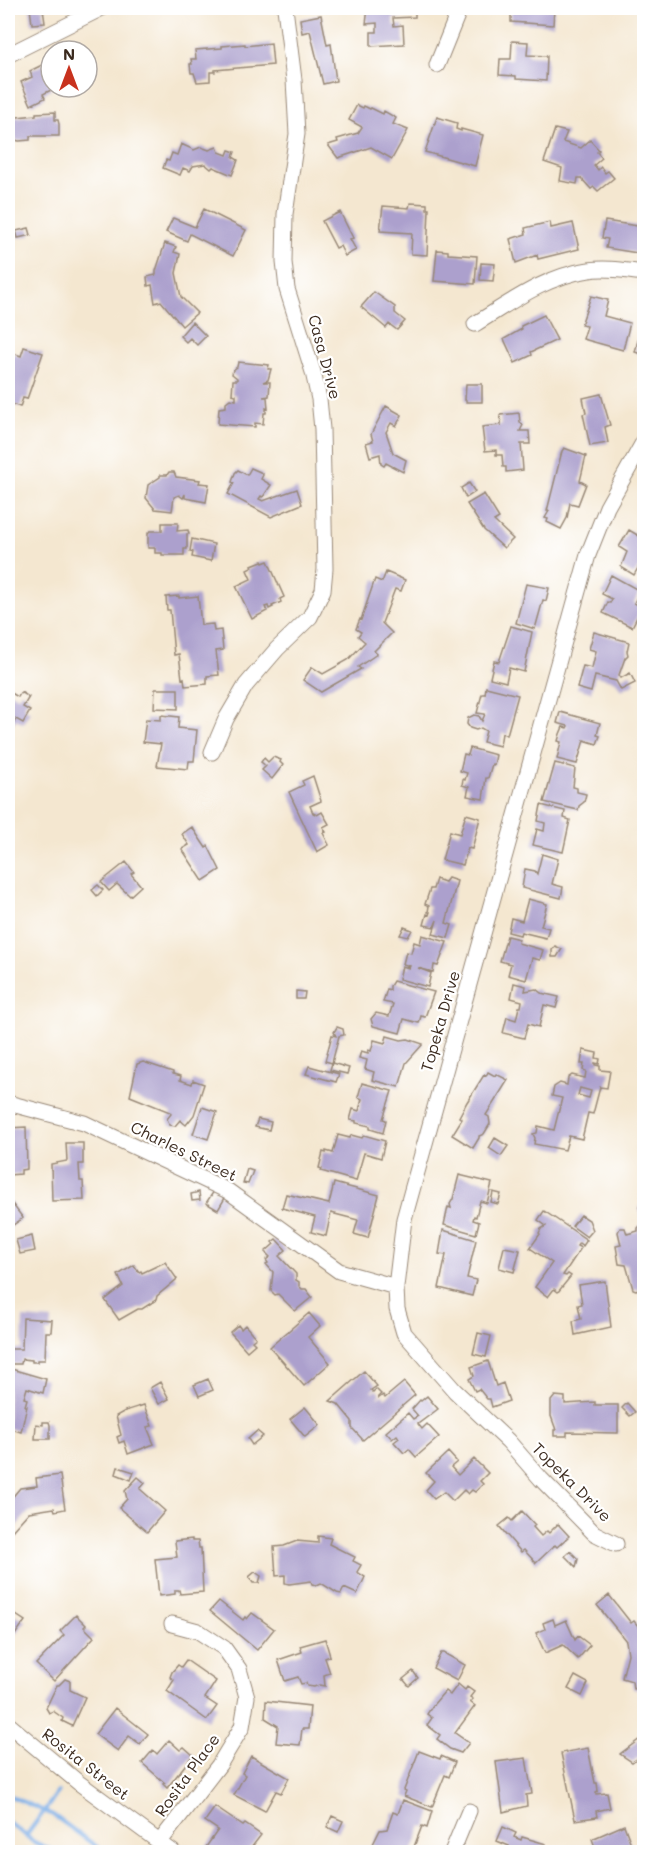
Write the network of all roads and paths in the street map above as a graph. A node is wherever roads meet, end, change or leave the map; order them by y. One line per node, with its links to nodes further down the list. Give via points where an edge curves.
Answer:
1 (102, 8): 4 (street)
2 (285, 8): 9 (street, Casa Drive, via 297,134 285,214 284,262 287,289 319,399 326,569 323,590 310,617 246,685)
3 (460, 8): 5 (street)
4 (8, 55)
5 (436, 64)
6 (645, 273): 7 (street, via 591,270 560,276)
7 (475, 324)
8 (645, 441): 11 (street, Topeka Drive, via 607,507 588,555 404,1219)
9 (212, 752)
10 (8, 1103): 11 (street, Charles Street, via 84,1123 207,1181 228,1191 339,1270)
11 (396, 1287): 12 (street, Topeka Drive, via 404,1333 594,1533)
12 (616, 1544)
13 (172, 1624): 16 (street, Rosita Place, via 198,1631 224,1648 239,1669 247,1697 242,1727 219,1765)
14 (8, 1724): 16 (street, Rosita Street)
15 (469, 1811): 18 (street)
16 (159, 1844): 17 (street, Rosita Street)
17 (172, 1852)
18 (452, 1852)

